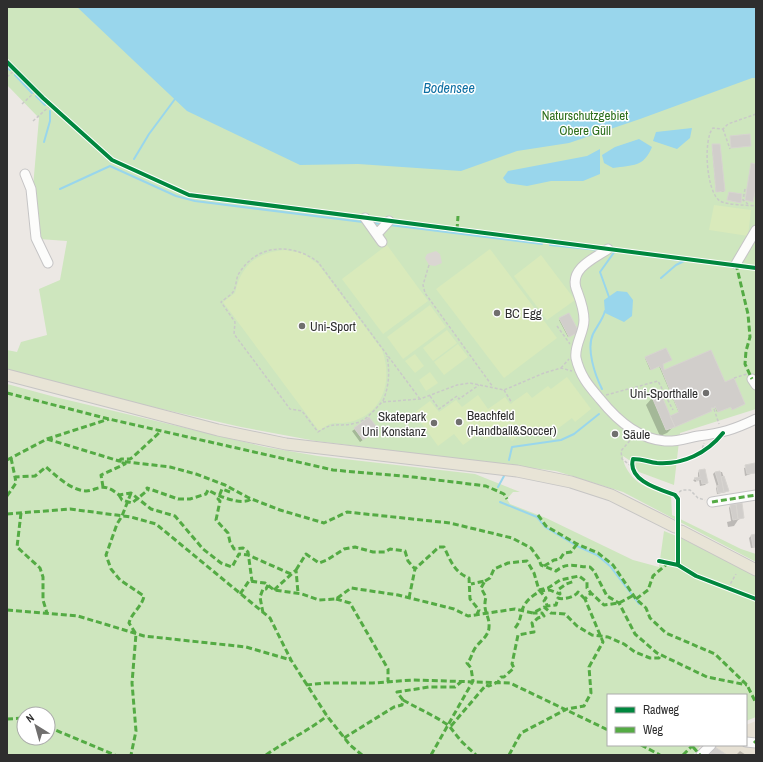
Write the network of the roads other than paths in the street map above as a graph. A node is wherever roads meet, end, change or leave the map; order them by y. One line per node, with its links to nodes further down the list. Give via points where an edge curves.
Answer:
1 (25, 174): 6 (street, via 31,189 36,238)
2 (365, 218): 3 (street, via 380,238)
3 (389, 221)
4 (756, 230): 7 (street)
5 (608, 249): 9 (street, via 580,269 575,286 582,301 584,322 576,352 580,373 599,397 622,423 637,432 666,442 723,433)
6 (48, 263)
7 (736, 264)
8 (7, 375): 12 (main road, via 211,429 286,444 517,471 571,482 611,495)
9 (756, 419)
10 (756, 495): 11 (street)
11 (712, 502)
12 (756, 570)
13 (710, 746): 14 (street)
14 (701, 755)

